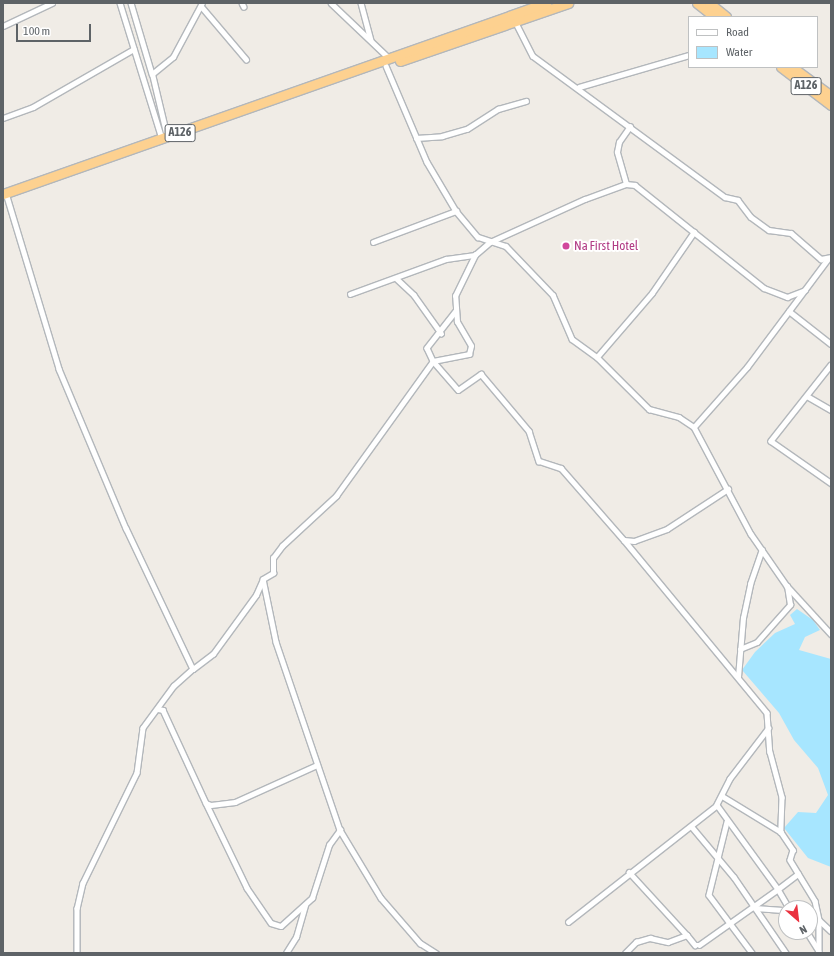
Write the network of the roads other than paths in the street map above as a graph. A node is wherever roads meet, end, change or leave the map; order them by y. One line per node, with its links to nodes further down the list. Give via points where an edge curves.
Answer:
1 (52, 3): 14 (street)
2 (120, 3): 16 (street)
3 (131, 3): 22 (street)
4 (331, 3): 15 (street)
5 (361, 3): 15 (street)
6 (546, 3): 19 (highway, A126)
7 (568, 3): 13 (highway, A126)
8 (697, 3): 11 (highway)
9 (709, 3): 12 (highway)
10 (201, 4): 18 (street); 22 (street, via 173,57)
11 (714, 16)
12 (725, 16)
13 (516, 21): 19 (highway, A126); 23 (street, via 533,56)
14 (3, 26)
15 (371, 42): 19 (street)
16 (134, 49): 27 (street, via 33,107); 29 (street)
17 (688, 55): 23 (street)
18 (246, 59)
19 (388, 63): 29 (highway, A126); 30 (street)
20 (782, 68): 26 (highway, A126)
21 (793, 68): 24 (highway, A126)
22 (152, 74): 29 (street)
23 (579, 87): 28 (street)
24 (831, 96)
25 (526, 101): 30 (street, via 498,109 467,129 442,136)
26 (831, 105)
27 (3, 118)
28 (630, 126): 31 (street, via 619,142 617,152); 38 (street, via 725,197 738,200 763,226 773,231 791,233 821,259)
29 (165, 138): 32 (highway, A126)
30 (416, 138): 33 (street)
31 (626, 184): 34 (street, via 635,185 669,209); 36 (street)
32 (4, 194): 60 (street, via 60,369 126,528)
33 (456, 211): 35 (street); 36 (street, via 478,237)
34 (694, 232): 40 (street, via 764,288 787,297); 46 (street, via 652,293)
35 (373, 242)
36 (490, 242): 37 (street); 46 (street, via 506,246 553,295 572,339)
37 (475, 255): 39 (street, via 446,259); 42 (street, via 455,296)
38 (829, 259): 40 (street)
39 (397, 279): 41 (street); 44 (street, via 414,295)
40 (805, 290): 43 (street)
41 (350, 294)
42 (456, 311): 44 (street, via 446,318); 47 (street, via 457,322 471,346 469,354)
43 (789, 311): 45 (street); 51 (street)
44 (441, 333): 47 (street, via 427,348)
45 (831, 344)
46 (597, 357): 51 (street, via 649,409 679,417)
47 (434, 361): 54 (street, via 458,390 481,374 529,431 539,461 561,468); 56 (street, via 336,496 282,546 273,558 273,573)
48 (831, 365): 49 (street)
49 (807, 396): 50 (street); 52 (street, via 771,440)
50 (831, 410)
51 (694, 427): 53 (street)
52 (831, 483)
53 (728, 489): 54 (street, via 667,529 634,541); 55 (street)
54 (624, 540): 61 (street)
55 (762, 550): 57 (street); 59 (street, via 750,584)
56 (263, 579): 60 (street, via 256,596 214,654); 64 (street, via 276,642)
57 (787, 586): 58 (street); 59 (street, via 790,606 757,642)
58 (831, 634)
59 (740, 649): 61 (street)
60 (193, 669): 62 (street)
61 (738, 677): 63 (street, via 767,713)
62 (158, 709): 66 (street, via 163,710 170,723); 87 (street, via 143,728 137,772 83,883 77,908)
63 (769, 728): 65 (street); 71 (street, via 770,752 782,797)
64 (317, 765): 66 (street, via 235,802 221,806); 70 (street)
65 (722, 796): 67 (street); 71 (street)
66 (206, 803): 77 (street, via 243,881 271,923 281,926)
67 (717, 805): 68 (street); 69 (street)
68 (727, 822): 72 (street); 75 (street)
69 (692, 827): 72 (street); 73 (street)
70 (340, 830): 77 (street, via 329,845 321,878); 89 (street, via 381,898 420,943)
71 (781, 832): 74 (street, via 793,850 790,860)
72 (718, 858): 78 (street); 82 (street, via 709,895)
73 (629, 872): 81 (street); 84 (street)
74 (798, 874): 75 (street); 80 (street, via 815,901)
75 (778, 889): 76 (street); 78 (street)
76 (784, 900)
77 (305, 905): 88 (street, via 296,937)
78 (755, 908): 79 (street); 82 (street); 92 (street)
79 (778, 909)
80 (819, 920): 83 (street); 86 (street)
81 (568, 922)
82 (730, 924): 84 (street, via 699,945 695,945); 91 (street)
83 (831, 931)
84 (686, 935): 90 (street, via 668,942 653,938 636,942)
85 (812, 940): 86 (street)
86 (820, 952)
87 (78, 953)
88 (286, 953)
89 (436, 953)
90 (625, 953)
91 (752, 953)
92 (786, 953)

